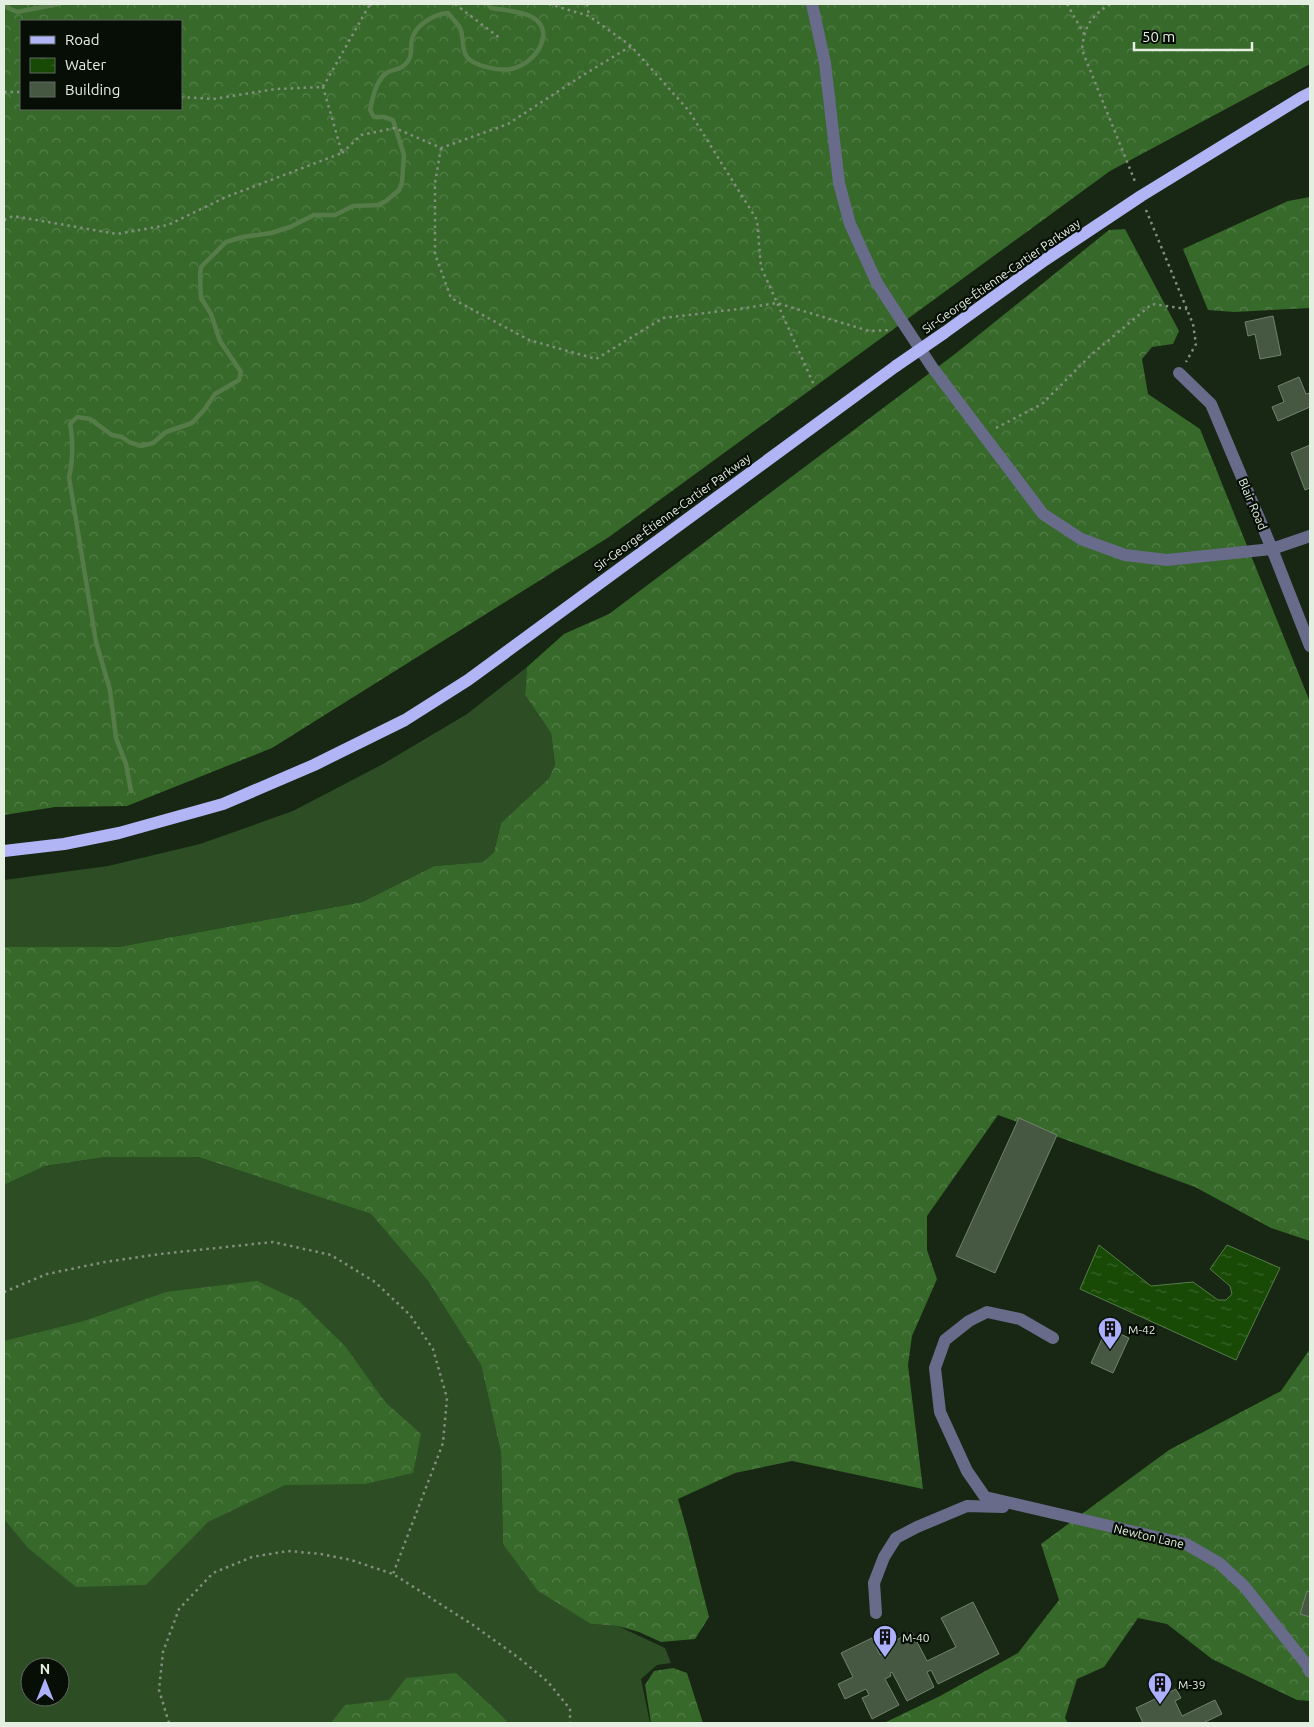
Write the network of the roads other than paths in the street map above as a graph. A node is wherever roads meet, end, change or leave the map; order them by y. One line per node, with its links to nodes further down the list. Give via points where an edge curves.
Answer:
1 (812, 4): 5 (street, via 825,63 839,183 850,224 877,283 932,367 1043,514 1081,539 1125,554 1168,560)
2 (1310, 93): 7 (main road, Sir-George-Étienne-Cartier Parkway, bridge, via 1141,196 1046,260 468,680 405,720 305,769 223,804 119,833)
3 (1179, 373): 5 (street, Blair Road, via 1211,404)
4 (1310, 536): 5 (street)
5 (1272, 549): 6 (street, Blair Road)
6 (1310, 646)
7 (4, 851)
8 (1053, 1338): 9 (street, via 1020,1319 987,1312 968,1321 945,1340 935,1368 940,1412 967,1471 985,1497)
9 (1023, 1507): 10 (street, via 967,1506 896,1538 874,1583); 11 (street, Newton Lane, via 1186,1544 1219,1563 1244,1586)
10 (876, 1613)
11 (1310, 1672)

